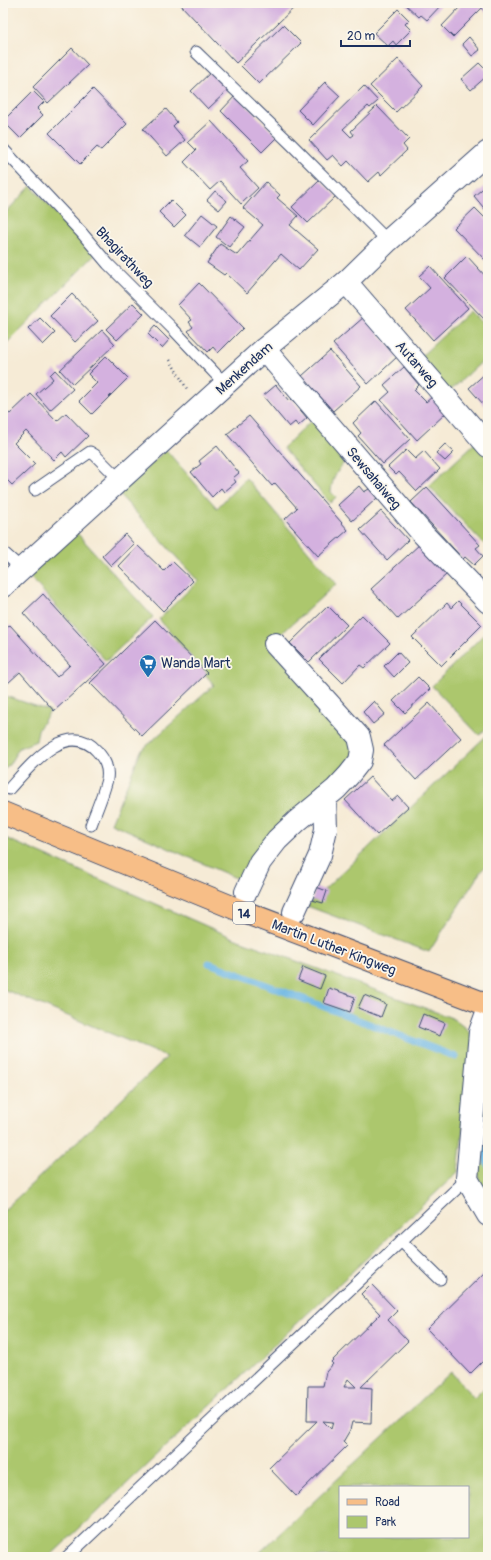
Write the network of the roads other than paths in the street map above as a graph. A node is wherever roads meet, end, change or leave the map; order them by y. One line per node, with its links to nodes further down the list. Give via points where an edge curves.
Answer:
1 (196, 52): 4 (lane)
2 (3, 149): 7 (lane, Bhagirathweg, via 108,264)
3 (488, 152): 4 (street, Menkendam)
4 (388, 241): 5 (street, Menkendam)
5 (346, 282): 6 (street, Menkendam); 8 (street, Autarweg)
6 (264, 349): 7 (street, Menkendam); 14 (street, Sewsahaiweg, via 422,533)
7 (226, 385): 9 (street, Menkendam)
8 (488, 446)
9 (120, 480): 10 (lane, via 90,452); 12 (street, Menkendam)
10 (35, 490)
11 (3, 552): 12 (lane)
12 (22, 569): 13 (street, Menkendam)
13 (3, 586)
14 (488, 602)
15 (275, 644): 17 (street, via 359,737 362,750 360,762)
16 (9, 789): 19 (lane, via 33,762 57,743 74,739 91,745 105,761 107,778)
17 (325, 798): 20 (street, via 277,840 260,862); 21 (street, via 326,829 320,855)
18 (3, 813): 22 (main road, Martin Luther Kingweg / 14, via 244,912)
19 (91, 825)
20 (246, 892)
21 (294, 912)
22 (488, 1005)
23 (488, 1010): 24 (street, via 480,1032)
24 (467, 1179): 25 (street); 26 (lane)
25 (488, 1215)
26 (401, 1241): 27 (lane); 28 (lane)
27 (440, 1279)
28 (67, 1557)

